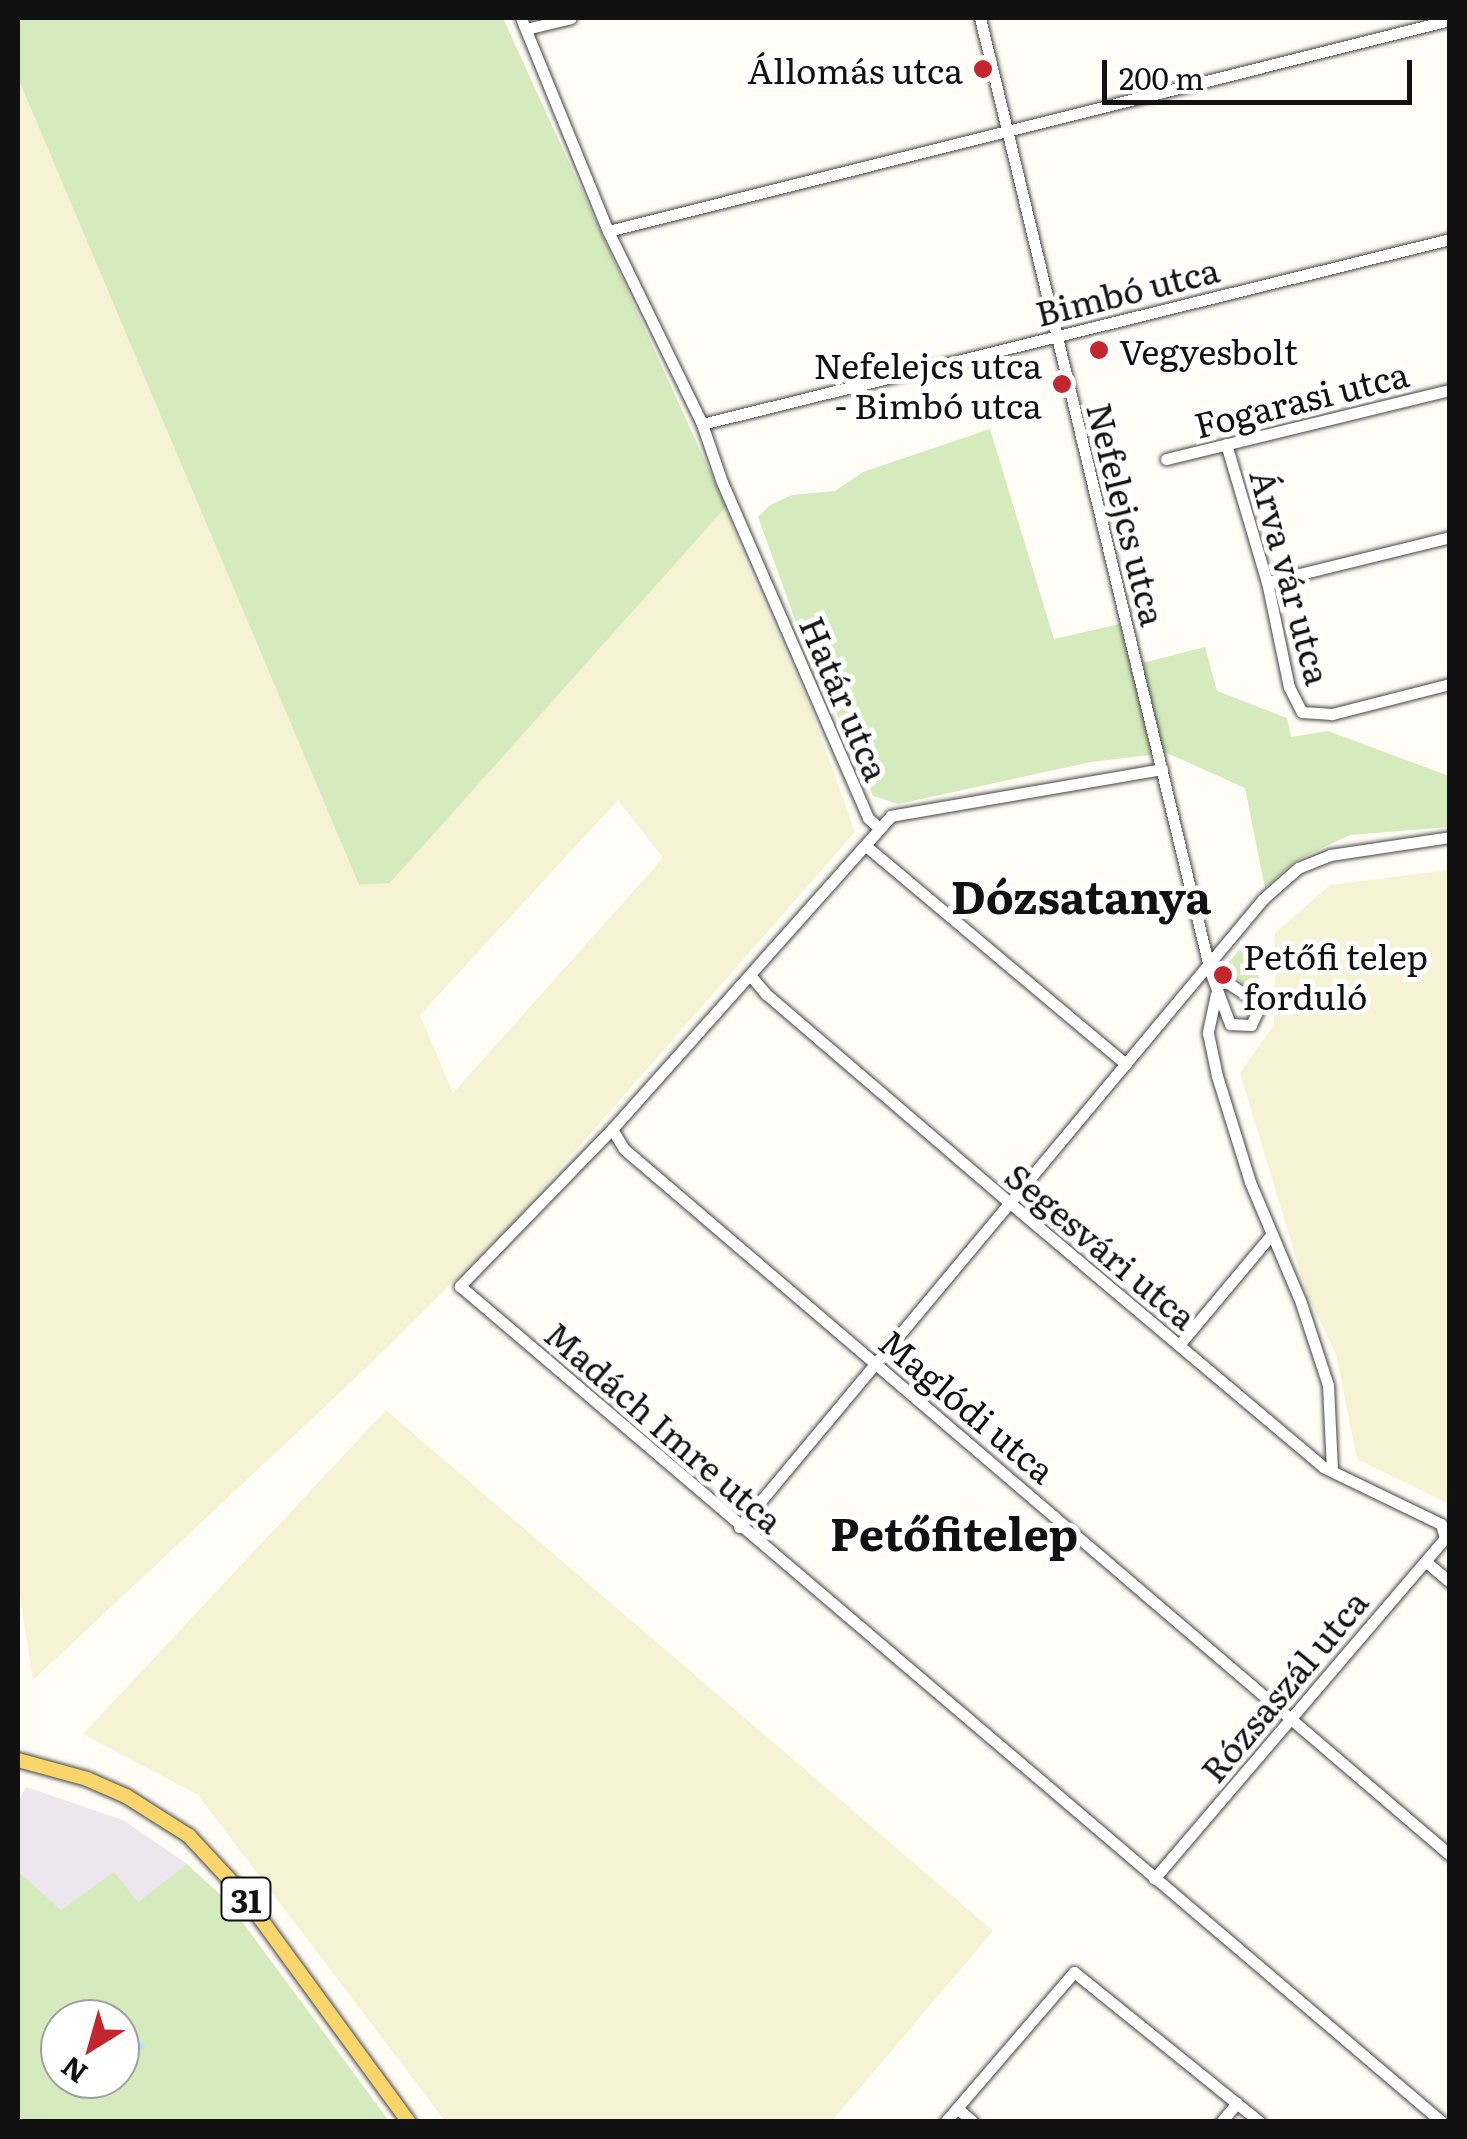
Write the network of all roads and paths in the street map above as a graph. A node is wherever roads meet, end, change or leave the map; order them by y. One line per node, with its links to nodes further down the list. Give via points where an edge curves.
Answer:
1 (571, 18): 4 (street)
2 (980, 18): 5 (street, Nefelejcs utca)
3 (1450, 20): 5 (street)
4 (523, 23): 6 (street, Határ utca)
5 (1007, 129): 6 (street); 8 (street, Nefelejcs utca)
6 (608, 231): 10 (street, Határ utca)
7 (1450, 239): 8 (street, Bimbó utca)
8 (1056, 336): 10 (street, Bimbó utca); 16 (street, Nefelejcs utca)
9 (1450, 390): 11 (street, Fogarasi utca)
10 (702, 424): 17 (street, Határ utca, via 824,718 868,818)
11 (1226, 444): 12 (street, Fogarasi utca); 14 (street, Árva vár utca)
12 (1166, 459)
13 (1450, 536): 14 (street)
14 (1267, 582): 15 (street, Árva vár utca, via 1295,704 1313,716)
15 (1450, 684)
16 (1162, 769): 17 (street, via 891,816); 20 (street, Nefelejcs utca)
17 (878, 826): 19 (street, Határ utca)
18 (1450, 838): 20 (street, via 1348,850 1298,868 1263,899)
19 (866, 846): 21 (street, Határ utca); 23 (street)
20 (1210, 968): 22 (street, Nefelejcs utca); 22 (street, Nefelejcs utca, via 1255,1001 1259,1008 1251,1025 1230,1024); 23 (street)
21 (750, 975): 24 (street, Határ utca); 25 (street, Segesvári utca)
22 (1215, 985): 26 (street, via 1208,1033 1216,1076)
23 (1126, 1064): 25 (street)
24 (612, 1129): 27 (street, Határ utca); 29 (street, Maglódi utca, via 624,1149)
25 (1010, 1204): 28 (street, Segesvári utca); 29 (street)
26 (1271, 1235): 28 (street); 30 (street, via 1328,1385)
27 (460, 1286): 32 (street, Madách Imre utca)
28 (1179, 1345): 30 (street, Segesvári utca)
29 (874, 1361): 32 (street); 35 (street, Maglódi utca)
30 (1332, 1471): 31 (street, Segesvári utca)
31 (1441, 1524): 33 (street, Rózsaszál utca, via 1445,1538)
32 (739, 1526): 38 (street, Madách Imre utca)
33 (1425, 1562): 34 (street); 35 (street, Rózsaszál utca)
34 (1450, 1582)
35 (1293, 1718): 37 (street, Maglódi utca); 38 (street, Rózsaszál utca)
36 (18, 1760): 41 (main road, 31, via 126,1796 189,1836 242,1892)
37 (1450, 1854)
38 (1154, 1879): 46 (street, Madách Imre utca)
39 (1237, 2102): 40 (street, via 1074,1972); 44 (street); 45 (street)
40 (957, 2108): 42 (street); 43 (street)
41 (409, 2122)
42 (945, 2122)
43 (973, 2122)
44 (1221, 2122)
45 (1260, 2122)
46 (1442, 2122)

